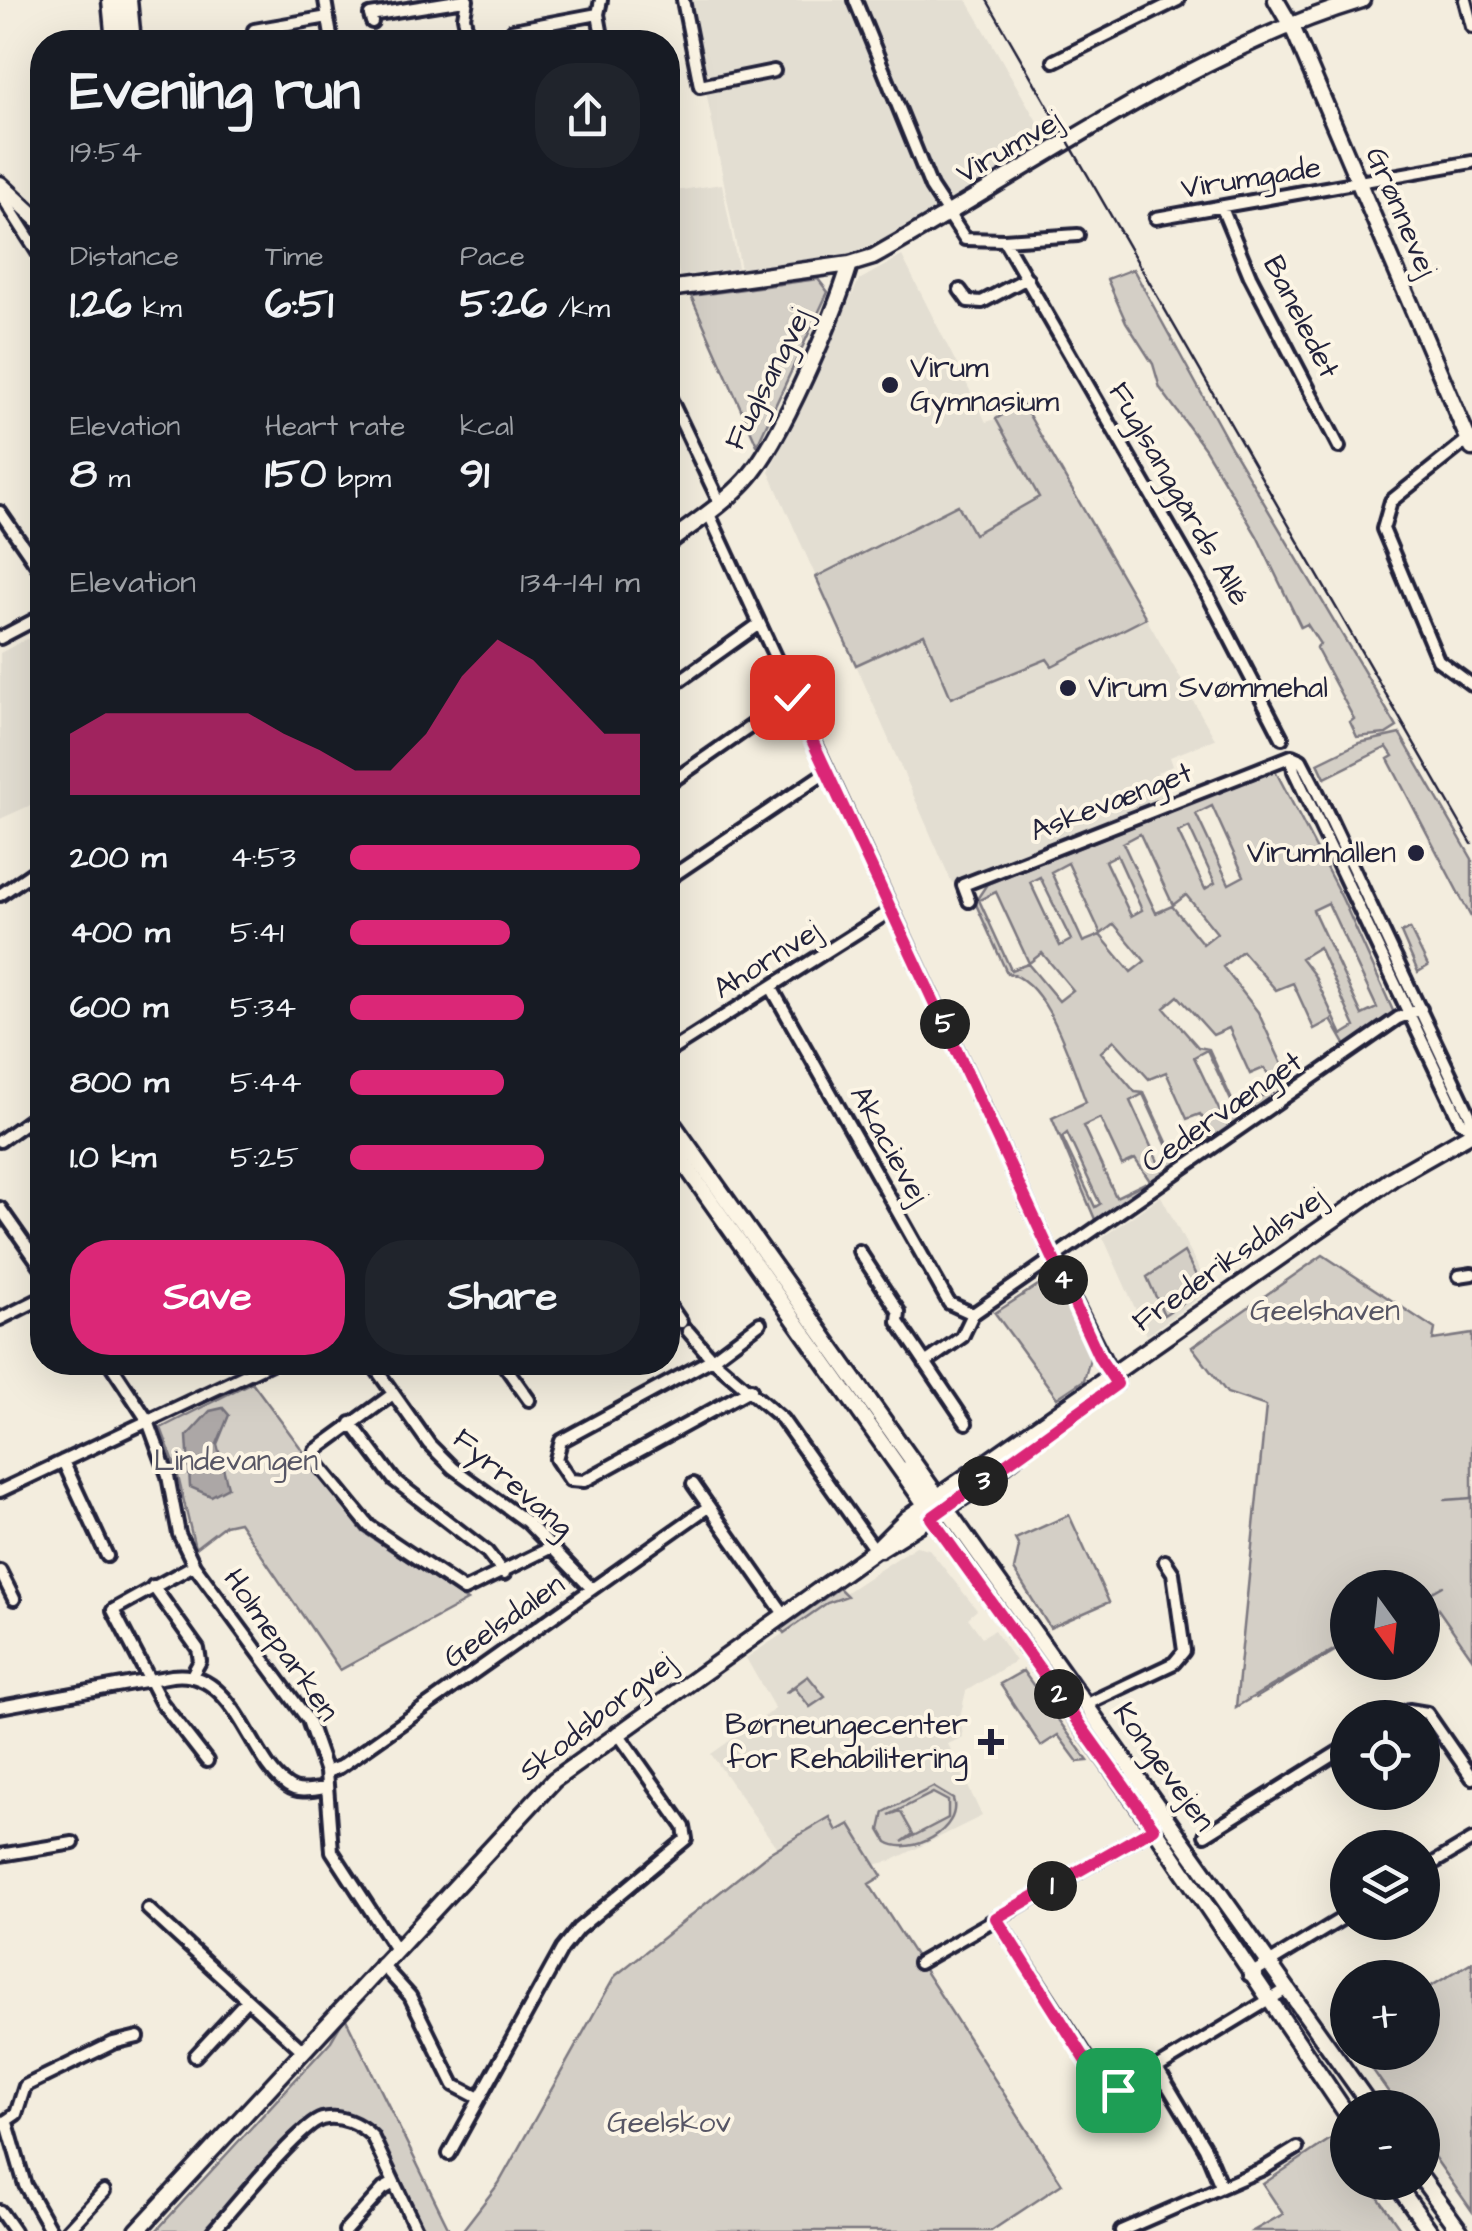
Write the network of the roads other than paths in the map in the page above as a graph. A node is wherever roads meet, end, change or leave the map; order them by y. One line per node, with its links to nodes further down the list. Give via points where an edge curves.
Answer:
1 (112, 0): 17 (highway)
2 (126, 0): 18 (highway)
3 (325, 0): 13 (street)
4 (465, 0): 14 (street, via 370,15); 21 (street)
5 (602, 0): 12 (street)
6 (683, 0): 25 (street, via 700,86)
7 (855, 0): 32 (street, via 930,187)
8 (1178, 0): 24 (street)
9 (1276, 0): 15 (street, Grønnevej)
10 (1362, 0): 15 (street, Virumvej)
11 (1465, 0): 16 (street)
12 (598, 14): 22 (street); 23 (street)
13 (328, 17): 19 (street); 20 (street)
14 (372, 22)
15 (1290, 24): 28 (street, Grønnevej); 32 (street, Virumvej, via 1196,70)
16 (1472, 27)
17 (115, 30)
18 (130, 30)
19 (254, 30)
20 (330, 30)
21 (467, 30)
22 (513, 30)
23 (601, 30)
24 (1054, 61)
25 (774, 71)
26 (1472, 162): 28 (street, Virumgade)
27 (0, 184): 31 (street)
28 (1360, 185): 30 (street, Virumgade); 42 (street, Grønnevej)
29 (0, 193): 35 (street)
30 (1222, 208): 33 (street, Virumgade); 43 (street, Baneledet)
31 (30, 212)
32 (948, 215): 36 (street, via 964,240); 37 (street, Virumvej)
33 (1156, 218)
34 (1071, 239): 36 (street)
35 (30, 240)
36 (1004, 240): 38 (street, Fuglsanggårds Allé)
37 (850, 264): 39 (street, Virumvej); 44 (street, Fuglsangvej, via 768,448 748,478)
38 (1027, 278): 40 (street, via 982,302 968,301); 54 (street, Fuglsanggårds Allé)
39 (680, 287)
40 (960, 290)
41 (680, 421): 44 (street)
42 (1471, 442): 52 (street, via 1392,501 1383,529 1438,660)
43 (1339, 447)
44 (714, 508): 46 (street, Fuglsangvej); 49 (street)
45 (0, 512): 47 (street)
46 (680, 529)
47 (30, 556)
48 (30, 622): 50 (street)
49 (759, 624): 51 (street); 53 (street)
50 (0, 638)
51 (680, 680)
52 (1472, 685)
53 (792, 697): 55 (street); 56 (street)
54 (1282, 738)
55 (828, 771): 57 (street); 61 (street)
56 (680, 776)
57 (680, 871)
58 (30, 874): 59 (street)
59 (0, 895)
60 (969, 901): 63 (street, Askevænget, via 963,885 1298,757)
61 (892, 910): 62 (street, Ahornvej); 75 (street)
62 (771, 987): 64 (street, Ahornvej); 79 (street, Akacievej, via 949,1303)
63 (1415, 1011): 66 (street); 67 (street, via 1460,1122); 75 (street, Cedervænget)
64 (680, 1044)
65 (30, 1120): 69 (street)
66 (1472, 1120)
67 (1472, 1131): 89 (street, Frederiksdalsvej, via 1393,1178)
68 (680, 1135): 100 (street, Kongevejen)
69 (0, 1140)
70 (1472, 1143): 89 (street, Frederiksdalsvej, via 1382,1194)
71 (680, 1158): 100 (street, via 866,1423)
72 (0, 1208): 73 (street)
73 (30, 1251)
74 (859, 1251): 84 (street)
75 (1054, 1260): 79 (street); 89 (street)
76 (1472, 1274): 77 (street)
77 (1458, 1276)
78 (30, 1304): 80 (street)
79 (973, 1314): 84 (street, via 962,1337)
80 (0, 1319)
81 (680, 1320): 83 (street)
82 (760, 1323): 83 (street)
83 (712, 1359): 90 (street); 90 (street, via 561,1441 556,1459 570,1480 584,1481)
84 (925, 1363): 94 (street)
85 (118, 1375): 93 (street, Holmeparken)
86 (380, 1375): 91 (street, Fyrrevang)
87 (511, 1375): 92 (street)
88 (247, 1376): 93 (street)
89 (1114, 1381): 100 (street, Frederiksdalsvej)
90 (751, 1389): 102 (street, via 782,1419)
91 (393, 1394): 95 (street); 101 (street, Fyrrevang, via 453,1468)
92 (529, 1400)
93 (148, 1421): 96 (street); 105 (street, Holmeparken)
94 (966, 1422)
95 (351, 1423): 107 (street, via 394,1480 487,1552); 107 (street, via 320,1444 315,1458 361,1519 458,1588 473,1589)
96 (63, 1461): 98 (street); 103 (street)
97 (693, 1484): 99 (street)
98 (0, 1491)
99 (708, 1507): 109 (street, Geelsdalen); 111 (street)
100 (935, 1507): 102 (street, Skodsborgvej); 114 (street, Kongevejen); 123 (street, Kongevejen)
101 (552, 1547): 107 (street); 109 (street, Fyrrevang)
102 (875, 1550): 111 (street, Skodsborgvej)
103 (107, 1556)
104 (1165, 1561): 114 (street, via 1173,1573 1184,1651 1174,1663)
105 (194, 1565): 108 (street); 120 (street, Holmeparken, via 308,1720)
106 (0, 1571): 110 (street)
107 (504, 1574)
108 (152, 1586): 112 (street, via 198,1649); 113 (street, via 114,1610)
109 (592, 1589): 120 (street, Geelsdalen)
110 (14, 1599)
111 (784, 1614): 116 (street, Skodsborgvej)
112 (192, 1677): 113 (street); 122 (street, via 235,1710 284,1783 298,1790)
113 (149, 1681): 115 (street); 119 (street)
114 (1085, 1705): 133 (street, Kongevejen)
115 (0, 1707)
116 (616, 1732): 132 (street, Skodsborgvej, via 527,1805); 146 (street, via 686,1838 578,1929)
117 (1440, 1732): 121 (street)
118 (1330, 1757): 124 (street)
119 (207, 1761)
120 (326, 1772): 122 (street, Holmeparken)
121 (1472, 1778)
122 (328, 1788): 132 (street, Holmeparken, via 332,1851)
123 (1154, 1828): 130 (street); 136 (street, Kongevejen)
124 (1205, 1835)
125 (1472, 1840): 128 (street)
126 (73, 1843): 127 (street)
127 (0, 1855)
128 (1440, 1859)
129 (148, 1908): 138 (street)
130 (996, 1918): 134 (street); 143 (street, via 1103,2087 1118,2090)
131 (1330, 1926): 133 (street)
132 (396, 1948): 135 (street, Skodsborgvej)
133 (1269, 1962): 136 (street); 137 (street, Kongevejen)
134 (918, 1963)
135 (381, 1964): 141 (street, Skodsborgvej); 146 (street, via 410,1996 454,2084)
136 (1249, 1975): 139 (street, Kongevejen)
137 (1287, 1989): 139 (street); 145 (street, Kongevejen)
138 (247, 2000): 141 (street); 142 (street)
139 (1268, 2002): 143 (street); 144 (street, Kongevejen)
140 (138, 2037): 147 (street, via 24,2086 22,2103)
141 (302, 2050): 159 (street, Skodsborgvej)
142 (194, 2056)
143 (1157, 2068): 151 (street)
144 (1330, 2090)
145 (1359, 2090)
146 (478, 2097): 149 (street)
147 (3, 2124): 157 (street)
148 (1297, 2148): 151 (street)
149 (448, 2154)
150 (394, 2183): 160 (street, via 363,2127 321,2119); 161 (street); 162 (street)
151 (1221, 2186): 163 (street)
152 (104, 2191): 158 (street)
153 (1408, 2200): 164 (street)
154 (1438, 2200): 165 (street)
155 (0, 2211): 156 (street)
156 (14, 2231)
157 (51, 2231)
158 (67, 2231)
159 (136, 2231)
160 (213, 2231)
161 (345, 2231)
162 (417, 2231)
163 (1121, 2231)
164 (1430, 2231)
165 (1460, 2231)

